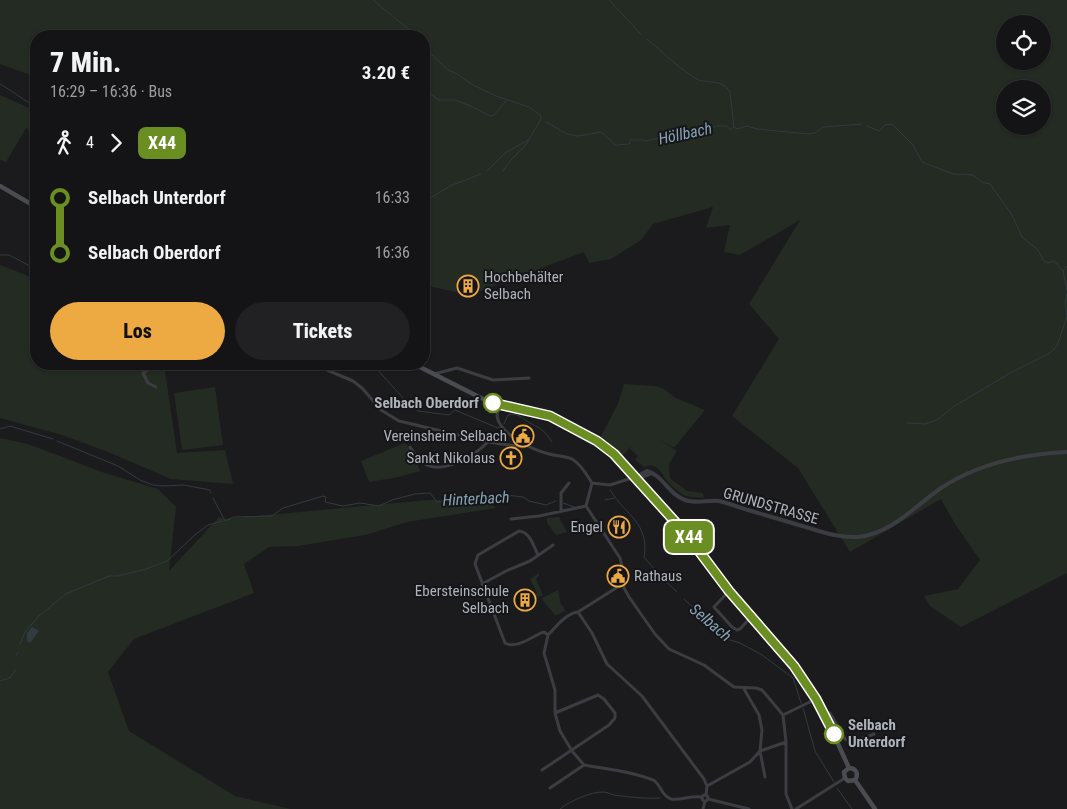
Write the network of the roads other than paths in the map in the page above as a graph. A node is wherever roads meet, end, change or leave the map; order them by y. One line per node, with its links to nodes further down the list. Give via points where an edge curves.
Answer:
1 (0, 186): 2 (main road)
2 (30, 204)
3 (148, 370): 8 (street, via 143,373 148,383)
4 (328, 370): 10 (street, via 353,381 381,410 399,421)
5 (426, 370): 6 (main road)
6 (434, 374): 7 (street, via 457,368 493,380); 9 (main road)
7 (529, 378)
8 (156, 387)
9 (500, 405): 11 (street, via 497,416 500,425 507,434); 14 (main road, via 536,411 563,422 597,441)
10 (488, 442): 11 (street, via 524,447); 12 (street, via 459,461 434,468 418,459)
11 (527, 444): 16 (street, via 546,453 572,459)
12 (410, 447)
13 (1067, 452): 14 (street, GRUNDSTRASSE, via 1027,455 992,464 942,488 890,527 856,537 835,535 719,501 684,500 652,473 644,472)
14 (636, 477): 16 (street, GRUNDSTRASSE, via 610,484); 24 (main road, via 687,535)
15 (569, 483): 18 (street, via 561,494)
16 (592, 483): 17 (street)
17 (586, 506): 18 (street); 22 (street, via 620,558)
18 (561, 511): 19 (street)
19 (511, 519)
20 (553, 545): 21 (street)
21 (538, 555): 23 (street); 23 (street, via 528,535 519,531 476,557)
22 (624, 583): 25 (street); 28 (street, via 637,610 669,649 704,665 734,687)
23 (482, 584): 27 (street, via 505,643 516,645 540,633)
24 (729, 591): 26 (main road); 26 (street, via 714,607 737,630)
25 (578, 612): 27 (street, via 568,616); 43 (street, via 607,664 642,696)
26 (751, 616): 29 (main road, via 794,666)
27 (548, 635): 30 (street, via 544,653 555,690)
28 (744, 689): 32 (street, via 762,690); 36 (street, via 759,715 762,730)
29 (816, 699): 31 (main road); 32 (street)
30 (555, 713): 35 (street, via 560,731); 35 (street, via 598,696 615,713 609,725)
31 (824, 713): 33 (street, via 830,713 848,742); 38 (main road)
32 (783, 715): 34 (street)
33 (874, 734)
34 (786, 742): 36 (street); 49 (street, via 786,794)
35 (572, 751): 37 (street); 39 (street)
36 (760, 751): 40 (street); 43 (street, via 750,762)
37 (584, 765): 44 (street); 45 (street, via 655,781 664,795 672,799)
38 (849, 768): 41 (main road, via 844,772); 42 (main road, via 856,772)
39 (542, 770)
40 (765, 777)
41 (845, 778): 42 (main road); 50 (street)
42 (855, 780): 51 (main road)
43 (707, 786): 45 (street)
44 (550, 788)
45 (705, 798): 46 (street); 47 (street)
46 (739, 808): 48 (street)
47 (703, 809)
48 (749, 809)
49 (792, 809)
50 (796, 809)
51 (875, 809)

